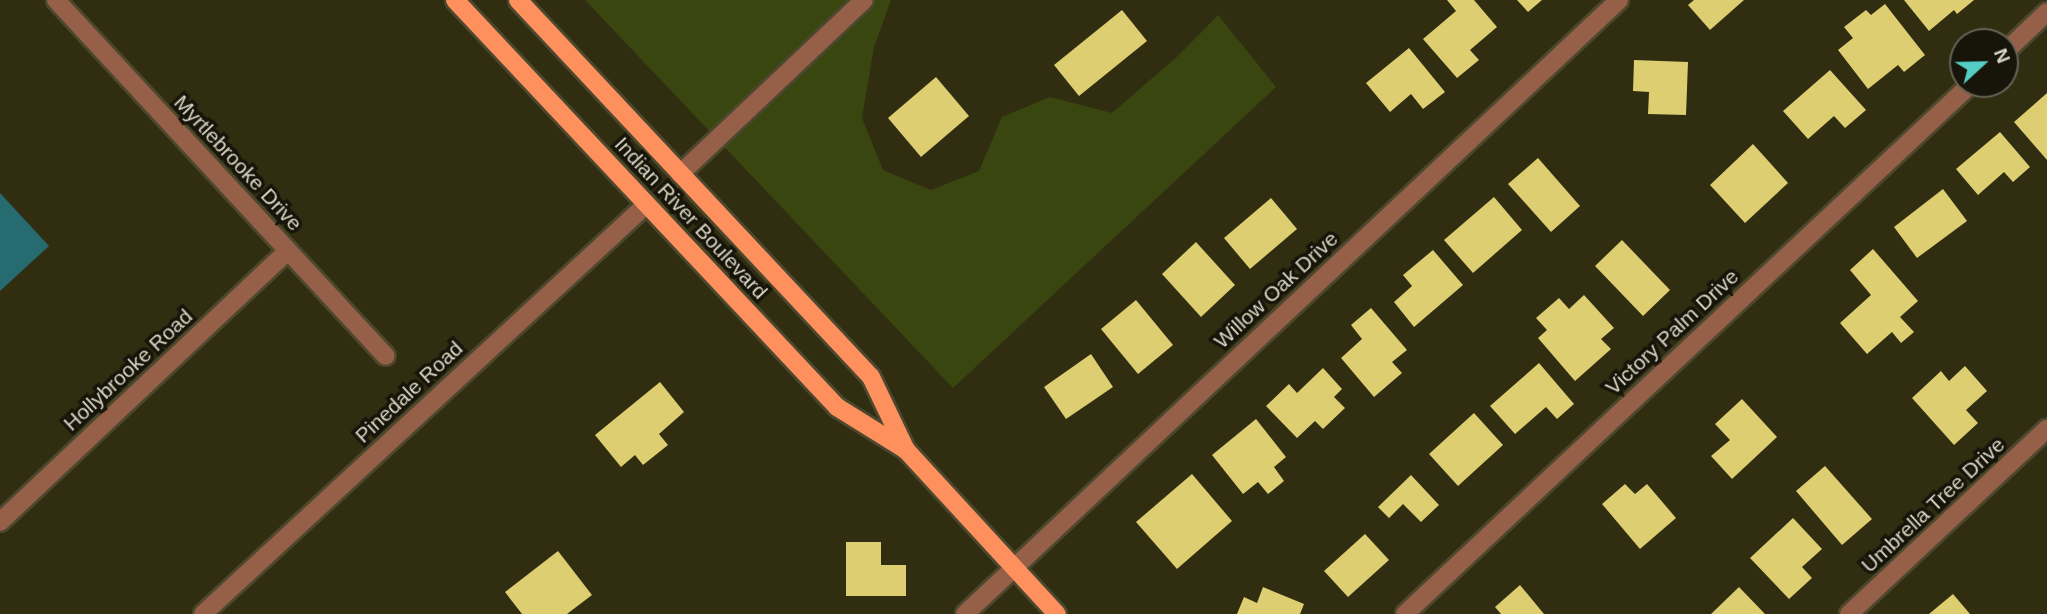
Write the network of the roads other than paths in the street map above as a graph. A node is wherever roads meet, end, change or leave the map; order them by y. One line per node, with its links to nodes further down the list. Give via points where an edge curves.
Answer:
1 (56, 0): 11 (street, Myrtlebrooke Drive)
2 (456, 0): 10 (main road, Indian River Boulevard)
3 (518, 0): 9 (main road, Indian River Boulevard)
4 (864, 0): 9 (street)
5 (1619, 0): 16 (street, Willow Oak Drive)
6 (2047, 12): 7 (street)
7 (2019, 39)
8 (1956, 98): 20 (street, Victory Palm Drive)
9 (680, 174): 14 (main road, Indian River Boulevard, via 871,377)
10 (646, 204): 14 (main road, Indian River Boulevard, via 837,407); 17 (street, Pinedale Road)
11 (288, 251): 12 (street, Myrtlebrooke Drive); 15 (street, Hollybrooke Road)
12 (386, 356)
13 (2047, 429): 21 (street, Umbrella Tree Drive)
14 (906, 450): 16 (main road, Indian River Boulevard)
15 (0, 522)
16 (1014, 568): 18 (street, Willow Oak Drive); 19 (main road, Indian River Boulevard)
17 (203, 614)
18 (965, 614)
19 (1057, 614)
20 (1405, 614)
21 (1850, 614)

